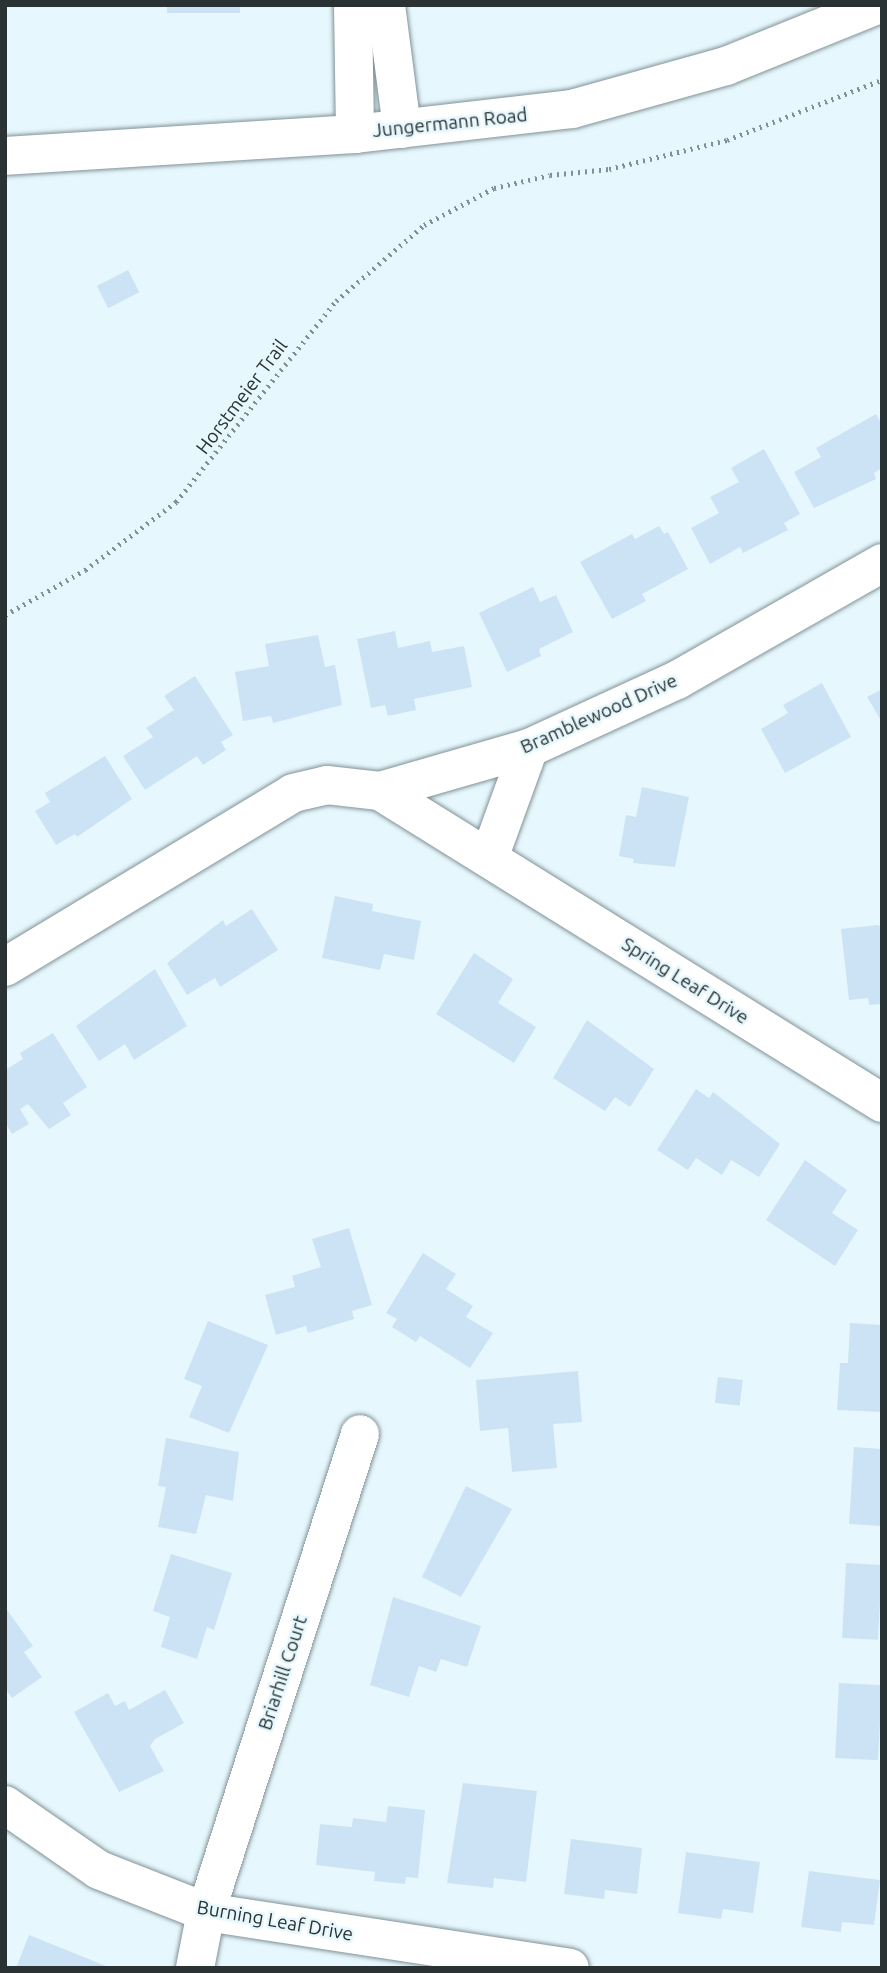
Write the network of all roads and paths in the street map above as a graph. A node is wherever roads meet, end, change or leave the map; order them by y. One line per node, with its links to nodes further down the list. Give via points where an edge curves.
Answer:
1 (353, 5): 6 (street)
2 (386, 5): 5 (street)
3 (877, 5): 5 (street, Jungermann Road, via 726,66 572,109)
4 (882, 80): 9 (path, Horstmeier Trail, via 713,144 609,170 494,188 424,225 336,301 176,502 85,570)
5 (402, 129): 6 (street, Jungermann Road)
6 (355, 134): 7 (street, Jungermann Road)
7 (5, 156)
8 (882, 563): 10 (street, Bramblewood Drive, via 677,680)
9 (5, 615)
10 (529, 748): 11 (street, Bramblewood Drive); 12 (street)
11 (380, 790): 12 (street, Spring Leaf Drive); 13 (street, Bramblewood Drive, via 327,785 293,793)
12 (489, 858): 14 (street, Spring Leaf Drive)
13 (5, 967)
14 (882, 1103)
15 (360, 1434): 17 (street, Briarhill Court)
16 (5, 1805): 17 (street, Burning Leaf Drive, via 99,1870)
17 (206, 1912): 18 (street, Briarhill Court); 19 (street, Burning Leaf Drive)
18 (195, 1968)
19 (569, 1968)

